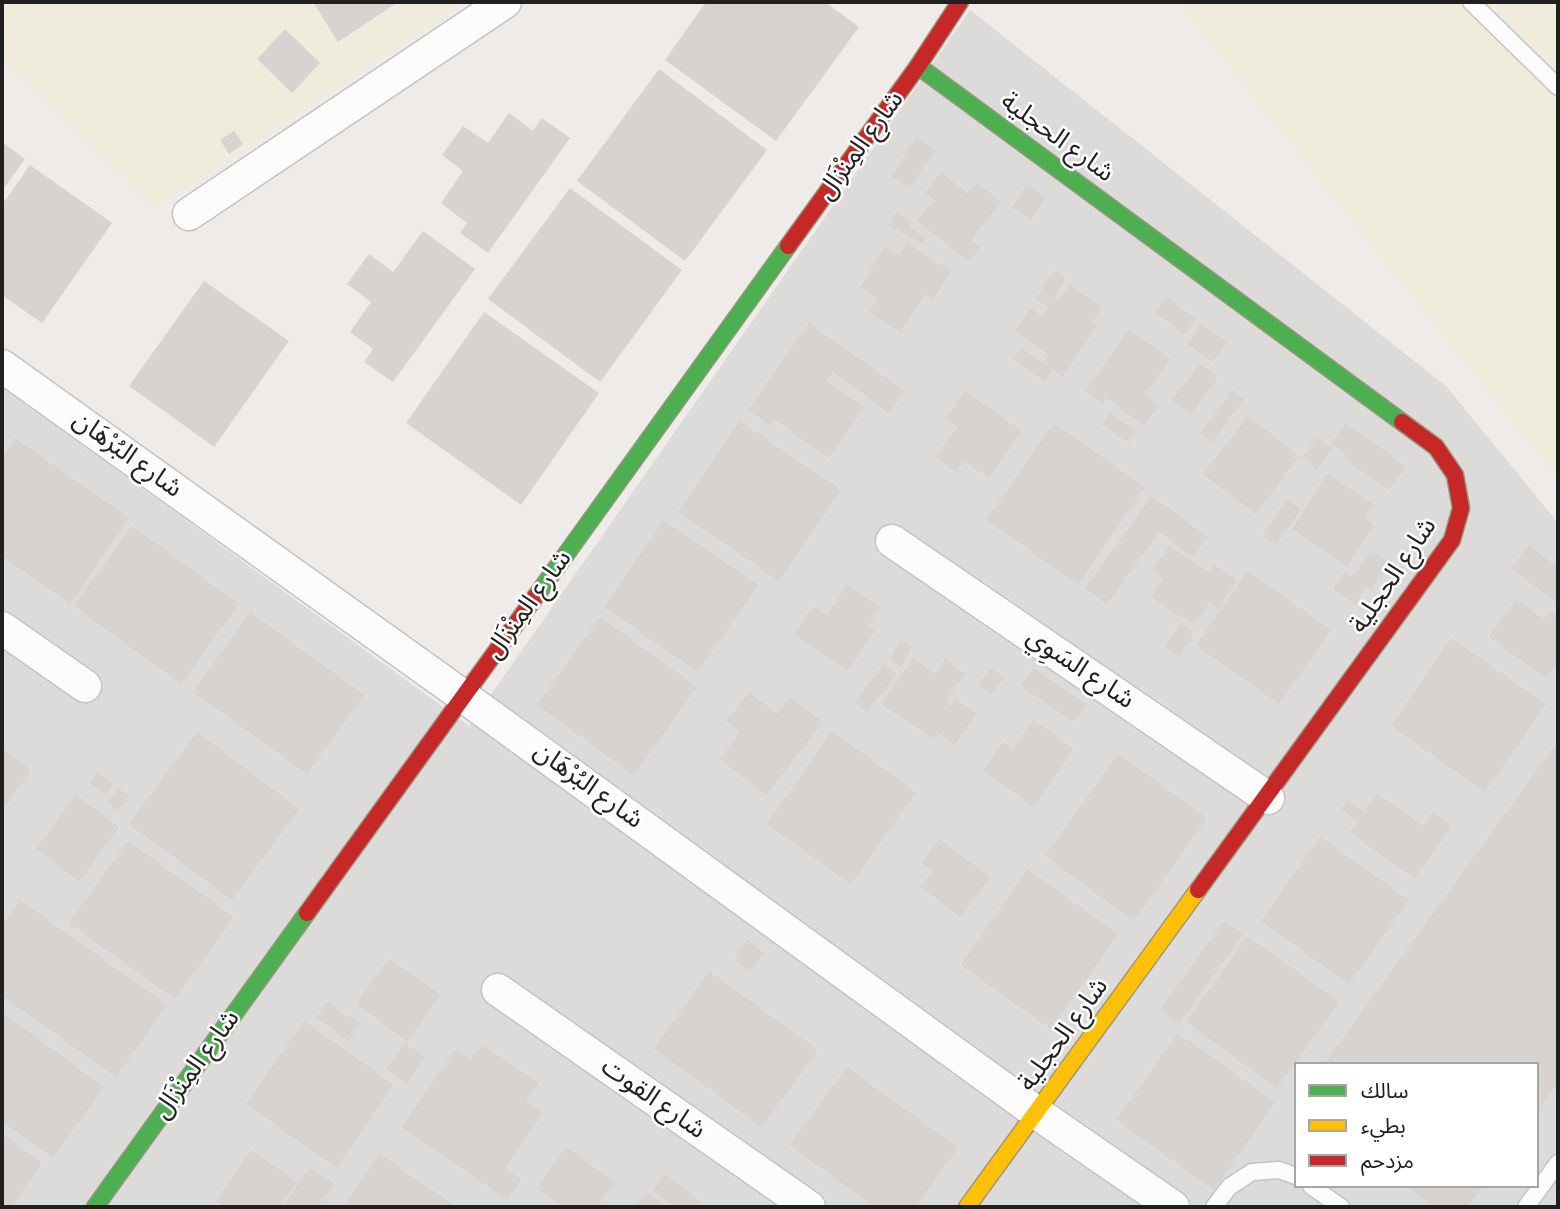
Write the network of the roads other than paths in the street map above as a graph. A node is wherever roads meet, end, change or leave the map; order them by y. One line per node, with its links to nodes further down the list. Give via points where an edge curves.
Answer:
1 (505, 2): 6 (street)
2 (960, 2): 4 (street, شارع المِنْزَال)
3 (1471, 2): 5 (lane)
4 (918, 66): 11 (street, شارع المِنْزَال); 12 (street, شارع الحجلية, via 1436,447 1455,475 1461,508 1452,540)
5 (1558, 87)
6 (189, 214)
7 (2, 366): 11 (street, شارع البُرْهَان)
8 (892, 541): 12 (street, شارع السَوِي)
9 (2, 628): 10 (street)
10 (85, 686)
11 (463, 696): 14 (street, شارع البُرْهَان); 18 (street, شارع المِنْزَال)
12 (1268, 798): 14 (street, شارع الحجلية)
13 (498, 990): 19 (street, شارع القوت)
14 (1037, 1113): 20 (street, شارع الحجلية); 21 (street, شارع البُرْهَان)
15 (1558, 1163): 24 (lane)
16 (1294, 1175): 22 (lane, via 1279,1170 1251,1172 1229,1187)
17 (1314, 1188): 23 (lane)
18 (95, 1207)
19 (809, 1207)
20 (967, 1207)
21 (1173, 1207)
22 (1214, 1207)
23 (1341, 1207)
24 (1527, 1207)

